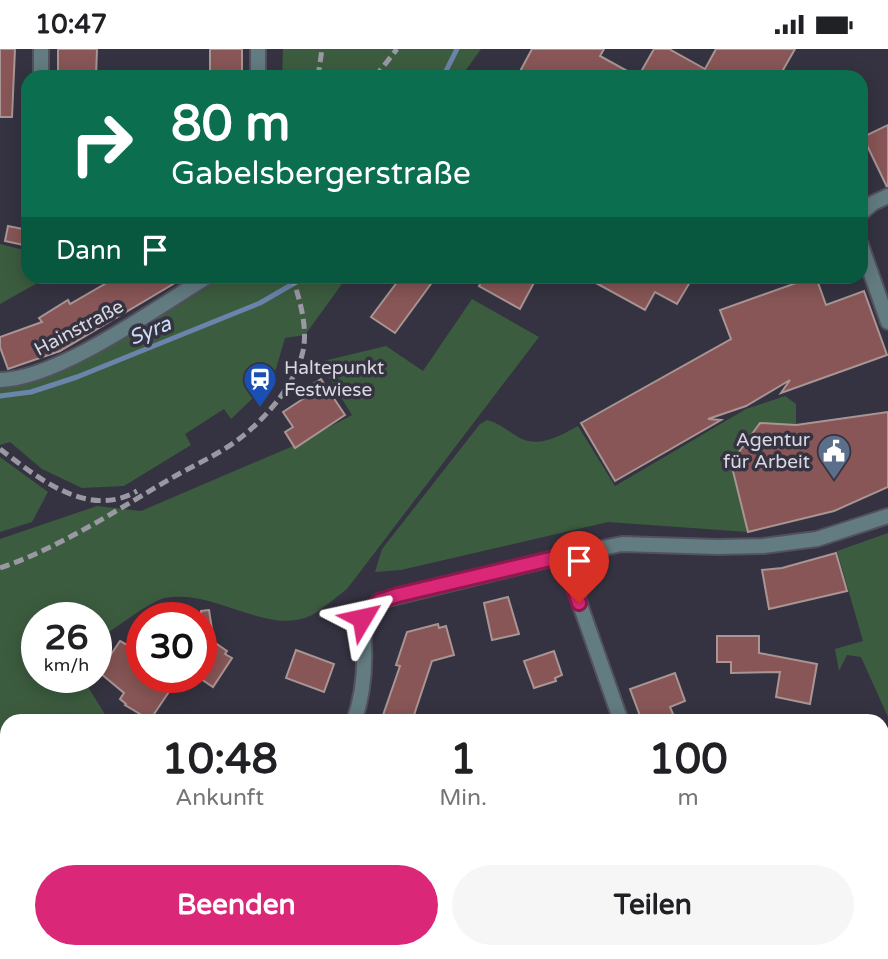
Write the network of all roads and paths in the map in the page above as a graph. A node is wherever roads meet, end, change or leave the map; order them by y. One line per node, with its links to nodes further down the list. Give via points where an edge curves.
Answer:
1 (41, 49): 3 (street)
2 (258, 49): 4 (street)
3 (41, 70)
4 (258, 70)
5 (888, 196): 6 (street)
6 (868, 207)
7 (868, 265): 9 (street)
8 (195, 284): 10 (street, Hainstraße, via 42,372)
9 (888, 322)
10 (0, 380)
11 (888, 516): 12 (street, via 817,539 764,546 622,544)
12 (563, 556): 13 (street, via 379,601 362,618 364,673); 14 (street)
13 (356, 714)
14 (619, 714)

